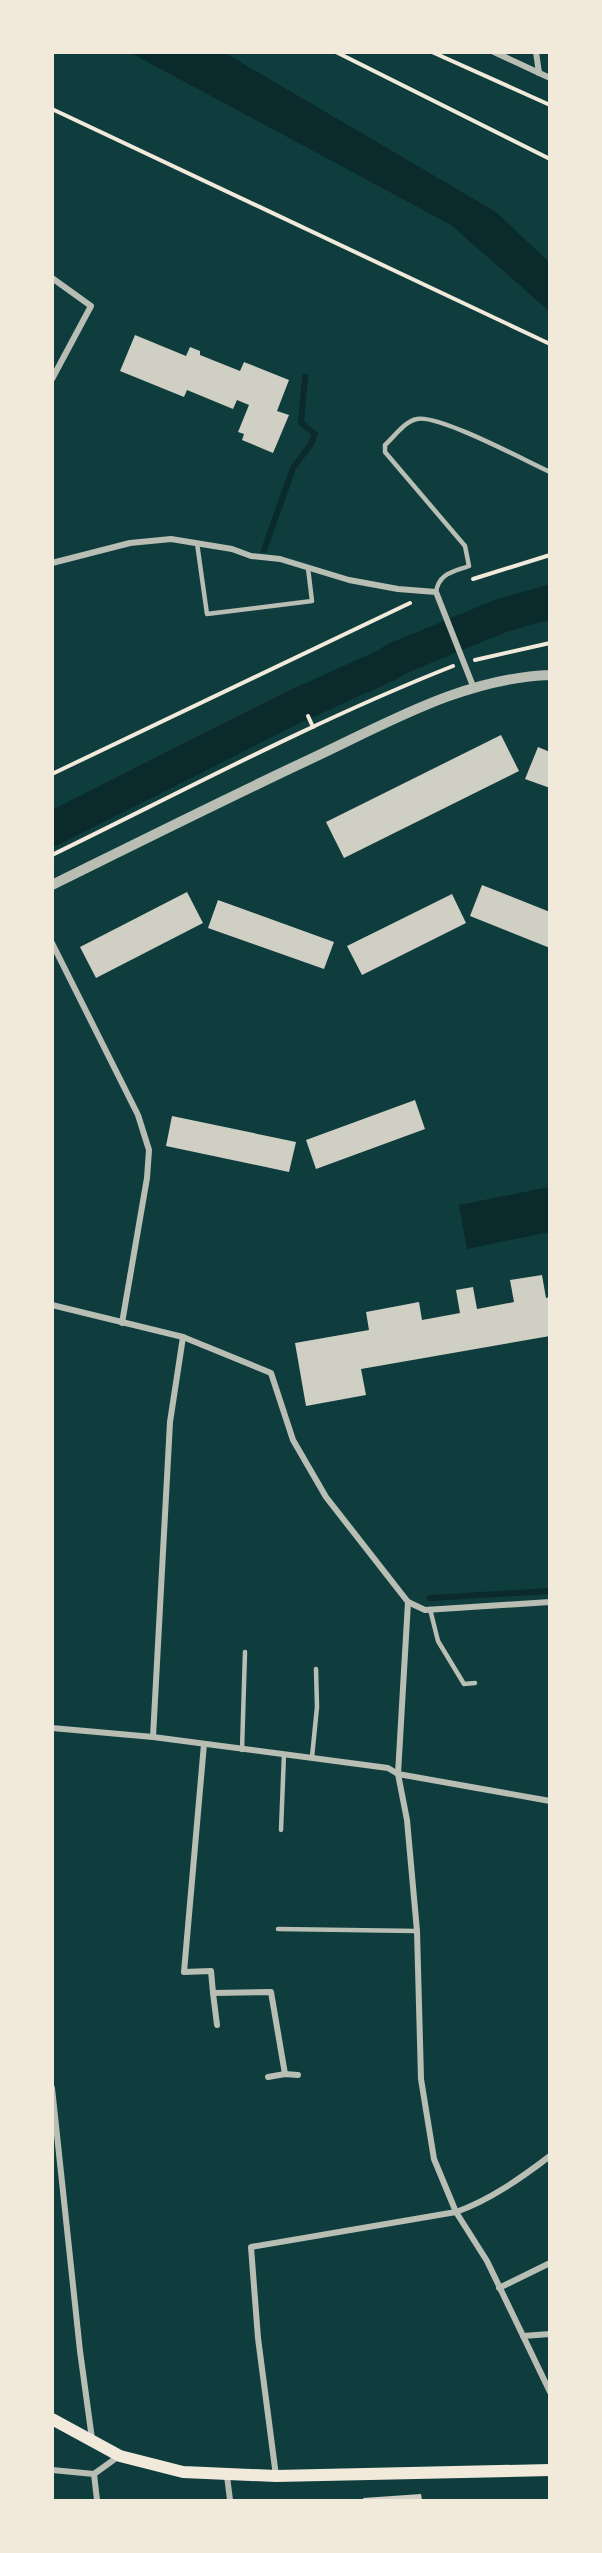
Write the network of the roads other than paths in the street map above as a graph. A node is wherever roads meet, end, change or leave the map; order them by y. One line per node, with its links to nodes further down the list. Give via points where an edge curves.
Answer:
1 (494, 52): 3 (street)
2 (536, 52): 3 (street)
3 (539, 73): 4 (street)
4 (549, 78)
5 (52, 278): 6 (street, via 91,306)
6 (52, 379)
7 (549, 472): 11 (lane, via 426,418 410,422 385,445 385,452 465,546 469,566 443,575 438,582)
8 (197, 543): 9 (street, via 171,539 130,543); 10 (street); 10 (lane, via 207,614 312,601)
9 (52, 563)
10 (308, 568): 11 (street, via 388,588)
11 (438, 594): 13 (street)
12 (549, 675): 13 (street)
13 (473, 686): 14 (street, via 204,809)
14 (52, 885)
15 (52, 943): 17 (street, via 138,1115 149,1150)
16 (52, 1305): 17 (street)
17 (122, 1323): 18 (street)
18 (183, 1337): 19 (street, via 271,1373 293,1440 326,1497); 26 (street, via 170,1422)
19 (408, 1602): 21 (street); 31 (street)
20 (549, 1602): 21 (street)
21 (430, 1609): 24 (lane, via 438,1641 464,1684)
22 (245, 1652): 28 (lane)
23 (316, 1669): 30 (lane)
24 (475, 1683)
25 (52, 1728): 26 (street)
26 (153, 1737): 27 (street)
27 (204, 1744): 28 (street); 36 (street, via 184,1972 211,1971)
28 (242, 1750): 29 (street)
29 (284, 1754): 30 (street); 33 (lane)
30 (312, 1757): 31 (street, via 388,1768)
31 (398, 1774): 32 (street); 35 (street, via 407,1820)
32 (549, 1801)
33 (281, 1830)
34 (278, 1929): 35 (lane)
35 (417, 1931): 43 (street, via 421,2079 434,2159)
36 (213, 1993): 37 (street); 38 (street, via 271,1992)
37 (217, 2025)
38 (285, 2074): 39 (street); 40 (street)
39 (298, 2076)
40 (268, 2077)
41 (52, 2088): 50 (street)
42 (549, 2156): 43 (street, via 526,2174)
43 (456, 2212): 45 (street); 56 (street, via 251,2247)
44 (549, 2263): 45 (street)
45 (500, 2288): 47 (street)
46 (549, 2334): 47 (street)
47 (523, 2336): 48 (street)
48 (549, 2392)
49 (52, 2419): 50 (main road)
50 (93, 2443): 51 (main road)
51 (120, 2456): 54 (street); 55 (main road, via 183,2472)
52 (52, 2470): 54 (street)
53 (549, 2470): 56 (main road)
54 (94, 2474): 57 (street)
55 (227, 2476): 56 (main road); 58 (street)
56 (276, 2476)
57 (97, 2500)
58 (230, 2500)

